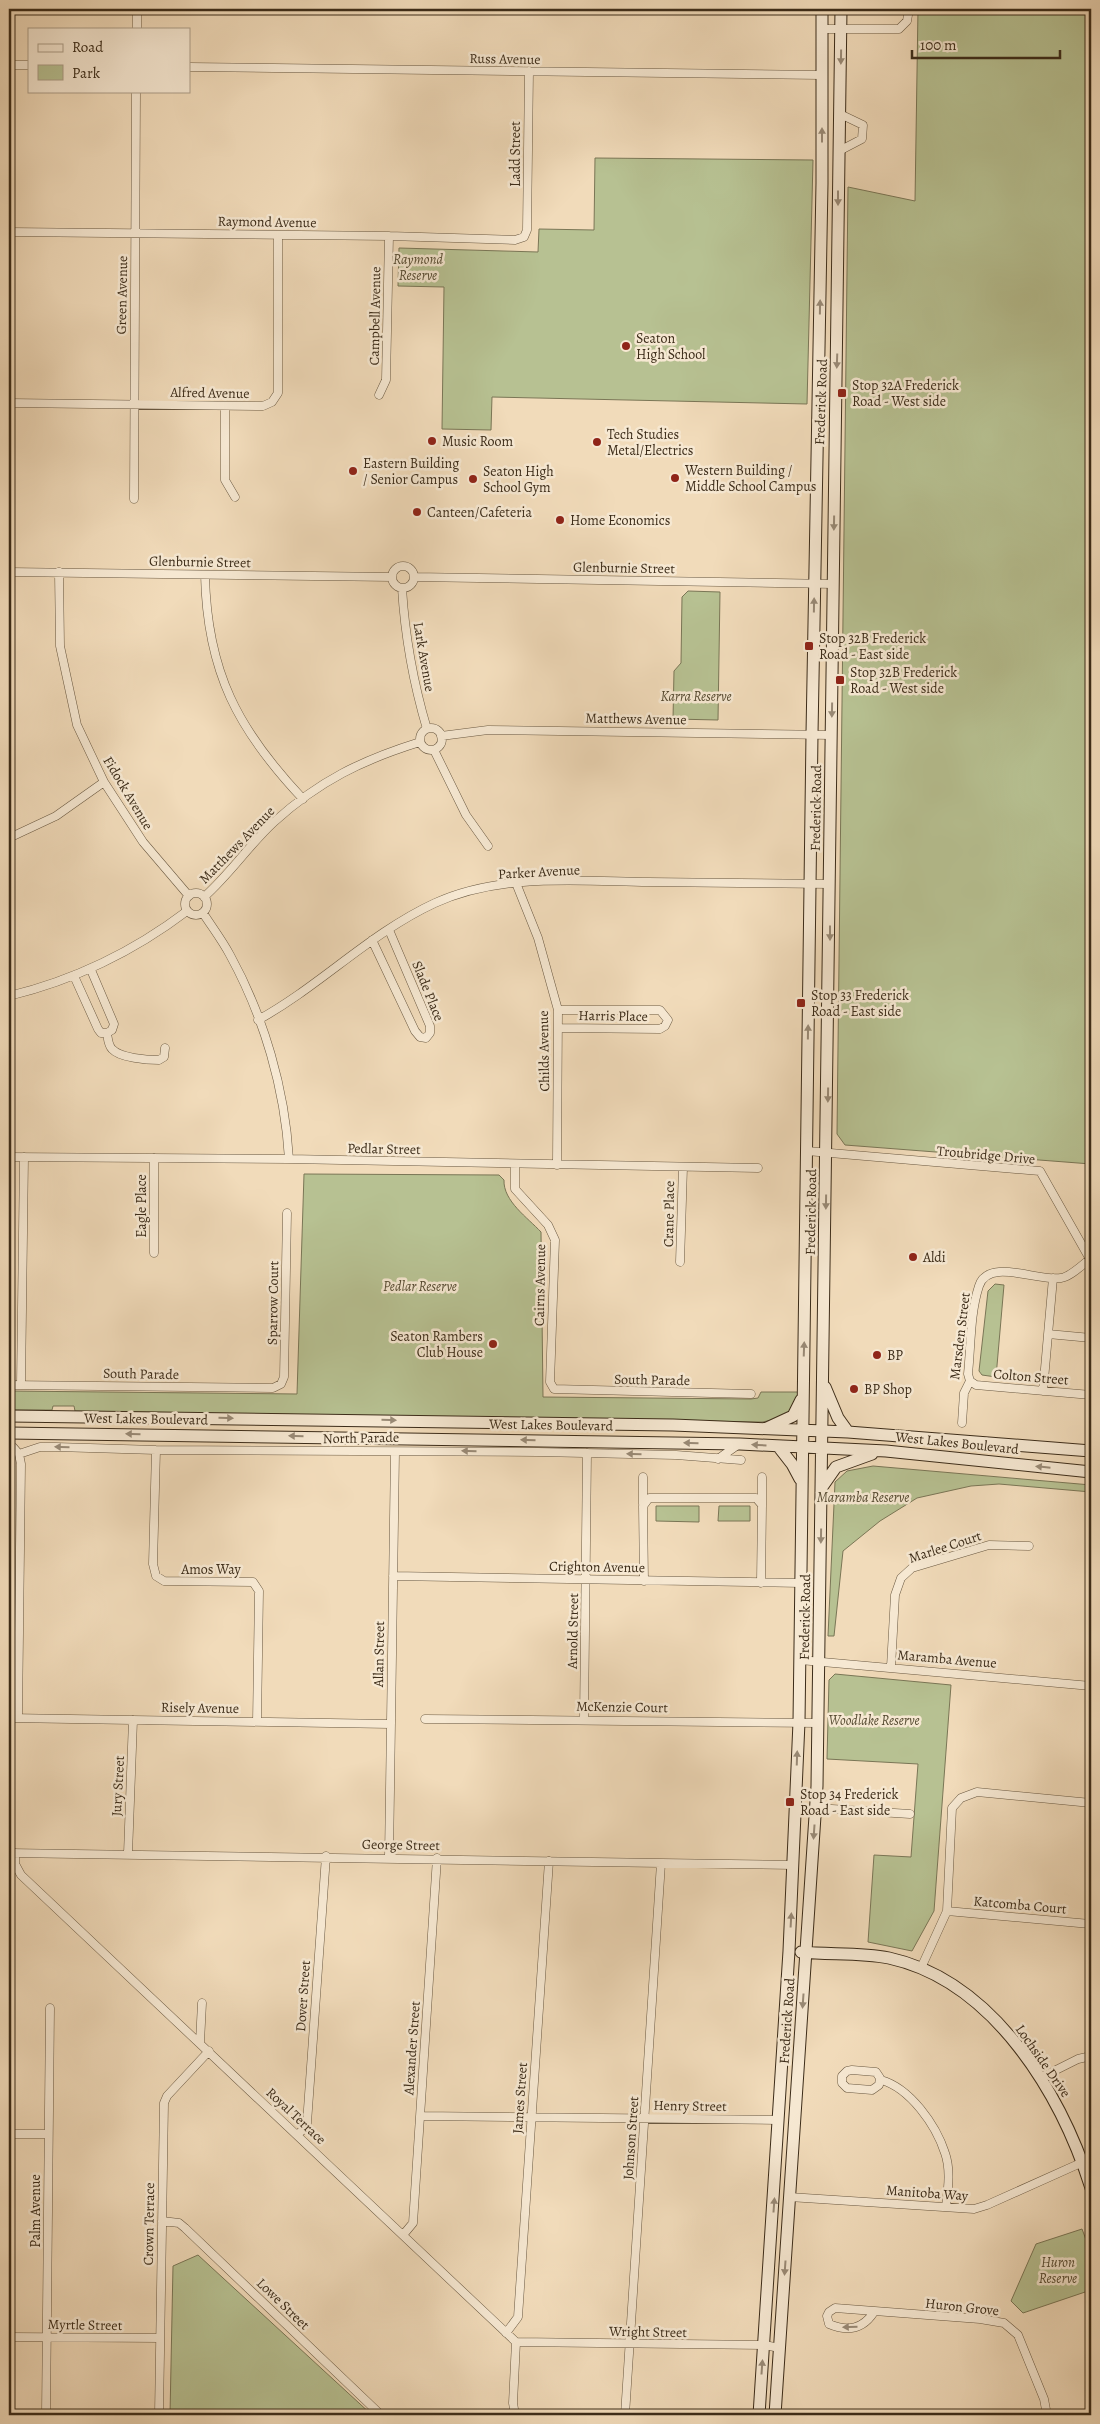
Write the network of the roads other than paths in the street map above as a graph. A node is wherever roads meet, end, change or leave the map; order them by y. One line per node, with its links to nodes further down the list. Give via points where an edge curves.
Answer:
1 (137, 9): 5 (street)
2 (822, 9): 6 (main road, Frederick Road)
3 (841, 9): 7 (main road, Frederick Road)
4 (909, 9): 7 (street, via 907,20 899,29)
5 (137, 28)
6 (822, 29): 7 (street); 12 (main road, Frederick Road)
7 (841, 30): 14 (main road, Frederick Road, one-way to 14)
8 (9, 64): 9 (street)
9 (28, 65)
10 (190, 67): 11 (street, Russ Avenue)
11 (529, 71): 12 (street, Russ Avenue); 21 (street, Ladd Street, via 527,230)
12 (821, 75): 16 (main road, Frederick Road, one-way to 12)
13 (136, 92): 18 (street, Green Avenue)
14 (840, 114): 15 (main road, Frederick Road); 15 (street, via 863,125 862,139)
15 (839, 156): 16 (main road, via 831,179); 34 (main road, Frederick Road, one-way to 34)
16 (822, 183): 33 (main road, Frederick Road, one-way to 16)
17 (9, 232): 18 (street, Raymond Avenue)
18 (135, 233): 19 (street, Raymond Avenue); 24 (street, Green Avenue)
19 (278, 235): 20 (street, Raymond Avenue); 25 (street, Alfred Avenue, via 278,393 272,402 263,406)
20 (389, 236): 21 (street, Raymond Avenue, via 515,240); 22 (street, Campbell Avenue, via 386,380)
21 (524, 237)
22 (379, 395)
23 (9, 403): 24 (street, Alfred Avenue)
24 (134, 404): 25 (street, Alfred Avenue); 27 (street, Green Avenue)
25 (225, 406): 26 (street, via 225,480)
26 (235, 497)
27 (134, 499)
28 (9, 572): 29 (street, Glenburnie Street)
29 (58, 572): 30 (street, Glenburnie Street); 42 (street, Fidock Avenue, via 60,646 77,726)
30 (205, 575): 31 (street, Glenburnie Street); 43 (street, via 205,608 213,653 232,706 252,740)
31 (392, 577): 32 (street, via 394,570 403,566 409,568); 35 (street)
32 (414, 577): 33 (street, Glenburnie Street); 35 (street, via 409,586)
33 (815, 584): 34 (street, Glenburnie Street); 37 (main road, Frederick Road, one-way to 33)
34 (834, 584): 38 (main road, Frederick Road, one-way to 38)
35 (402, 588): 36 (street, Lark Avenue, via 411,670)
36 (427, 729): 39 (street, via 435,729); 40 (street, via 420,736)
37 (812, 734): 38 (street, Matthews Avenue); 39 (street, Matthews Avenue, via 488,730); 47 (main road, Frederick Road)
38 (832, 734): 48 (main road, Frederick Road)
39 (441, 736): 41 (street, via 441,743)
40 (420, 742): 41 (street, via 426,750); 43 (street, Matthews Avenue, via 346,770)
41 (434, 750): 45 (street, via 466,815)
42 (104, 782): 44 (street, via 56,816); 49 (street, Fidock Avenue, via 143,842)
43 (303, 800): 50 (street, Matthews Avenue, via 274,822)
44 (9, 838)
45 (488, 846)
46 (516, 883): 47 (street, Parker Avenue); 53 (street, Parker Avenue, via 465,892 437,902); 58 (street, Childs Avenue, via 538,938)
47 (810, 884): 48 (street, Parker Avenue); 63 (main road, Frederick Road, one-way to 47)
48 (830, 884): 64 (main road, Frederick Road, one-way to 64)
49 (189, 896): 50 (street, via 197,894); 51 (street, via 185,905)
50 (204, 897): 52 (street, via 207,905)
51 (187, 911): 52 (street, via 195,916); 55 (street, via 140,944)
52 (203, 913): 59 (street, via 230,955)
53 (389, 930): 54 (street, Parker Avenue); 54 (street, Slade Place, via 430,1026 426,1038 415,1031)
54 (372, 940): 59 (street, Parker Avenue, via 280,1008)
55 (91, 970): 56 (street); 61 (street, via 114,1024)
56 (74, 976): 57 (street); 61 (street, via 98,1029)
57 (9, 996)
58 (558, 1010): 60 (street, Childs Avenue); 60 (street, Harris Place, via 660,1010 668,1020 660,1029)
59 (258, 1020): 68 (street, via 277,1079 286,1120)
60 (558, 1028): 70 (street, Childs Avenue)
61 (107, 1033): 62 (street, via 110,1047 127,1056 159,1060 164,1057)
62 (165, 1048)
63 (807, 1151): 64 (street); 89 (main road, Frederick Road, one-way to 63)
64 (827, 1153): 75 (street, Troubridge Drive, via 1040,1171); 82 (main road, Frederick Road, one-way to 82)
65 (9, 1157): 66 (street, Pedlar Street)
66 (24, 1157): 67 (street, Pedlar Street); 83 (street)
67 (154, 1158): 68 (street, Pedlar Street); 74 (street, Eagle Place)
68 (289, 1159): 69 (street, Pedlar Street)
69 (515, 1164): 70 (street, Pedlar Street); 85 (street, Cairns Avenue, via 515,1189 548,1225 555,1240 550,1382)
70 (557, 1165): 71 (street, Pedlar Street)
71 (683, 1167): 72 (street, Pedlar Street); 76 (street, Crane Place)
72 (758, 1168)
73 (287, 1213): 84 (street, Sparrow Court, via 284,1377 281,1384)
74 (154, 1253)
75 (1091, 1260): 77 (street, Marsden Street, via 1061,1278)
76 (680, 1262)
77 (1053, 1278): 78 (street); 80 (street, Marsden Street, via 994,1271 984,1277 975,1302)
78 (1048, 1334): 79 (street); 86 (street)
79 (1091, 1338)
80 (970, 1381): 86 (street, Colton Street, via 976,1385); 91 (street, Marsden Street, via 964,1393)
81 (9, 1384): 83 (street, South Parade)
82 (823, 1384): 94 (main road, Frederick Road); 95 (main road)
83 (21, 1385): 84 (street, South Parade)
84 (273, 1388)
85 (554, 1389): 87 (street, South Parade)
86 (1043, 1391): 88 (street, Colton Street)
87 (751, 1394)
88 (1091, 1396)
89 (802, 1398): 92 (main road, via 793,1416); 93 (main road, Frederick Road)
90 (9, 1416): 92 (main road, West Lakes Boulevard, one-way to 92, via 673,1425)
91 (962, 1422)
92 (763, 1430): 93 (main road, West Lakes Boulevard)
93 (802, 1431): 94 (main road, West Lakes Boulevard); 100 (main road, Frederick Road)
94 (822, 1431): 95 (main road, West Lakes Boulevard); 101 (main road, Frederick Road)
95 (848, 1432): 104 (main road, West Lakes Boulevard)
96 (9, 1433): 97 (main road, West Lakes Boulevard, one-way to 96)
97 (740, 1444): 99 (main road, West Lakes Boulevard, one-way to 97); 108 (street)
98 (9, 1446): 107 (street)
99 (778, 1446): 100 (main road, West Lakes Boulevard); 113 (main road)
100 (801, 1447): 101 (main road, West Lakes Boulevard); 113 (main road, Frederick Road)
101 (822, 1448): 103 (main road, West Lakes Boulevard); 114 (main road, Frederick Road)
102 (156, 1450): 105 (street, North Parade); 107 (street, North Parade, one-way to 107, via 40,1447); 132 (street, Amos Way, via 153,1564 156,1576 164,1582 253,1582 259,1591)
103 (886, 1451): 110 (main road, West Lakes Boulevard, one-way to 103); 114 (main road, via 836,1467)
104 (1091, 1451)
105 (394, 1452): 106 (street, North Parade, one-way to 105); 118 (street, Allan Street)
106 (588, 1453): 108 (street, North Parade, one-way to 106); 119 (street, Arnold Street)
107 (19, 1454): 128 (street)
108 (718, 1459): 109 (street, North Parade)
109 (741, 1460)
110 (1091, 1472)
111 (643, 1477): 116 (street)
112 (762, 1477): 115 (street)
113 (802, 1482): 122 (main road, Frederick Road)
114 (822, 1487): 124 (main road, Frederick Road, one-way to 124)
115 (762, 1505): 116 (street, via 756,1498 649,1498); 121 (street)
116 (643, 1506): 120 (street)
117 (1029, 1546): 125 (street, Marlee Court, via 989,1545 912,1568 901,1578 895,1595)
118 (393, 1576): 119 (street, Crighton Avenue); 135 (street, Allan Street)
119 (586, 1580): 120 (street, Crighton Avenue); 130 (street, Arnold Street)
120 (644, 1581): 121 (street, Crighton Avenue)
121 (761, 1583): 122 (street, Crighton Avenue)
122 (801, 1583): 123 (main road, Frederick Road)
123 (800, 1660): 124 (street, Maramba Avenue); 133 (main road, Frederick Road)
124 (819, 1661): 125 (street, Maramba Avenue); 134 (main road, Frederick Road)
125 (891, 1667): 126 (street, Maramba Avenue)
126 (1091, 1686)
127 (9, 1718): 128 (street, Risely Avenue)
128 (18, 1718): 131 (street, Risely Avenue)
129 (425, 1718): 130 (street, McKenzie Court)
130 (584, 1719): 133 (street, McKenzie Court)
131 (133, 1720): 132 (street, Risely Avenue); 140 (street, Jury Street)
132 (258, 1722): 135 (street, Risely Avenue)
133 (799, 1722): 134 (street, McKenzie Court); 146 (main road, Frederick Road, one-way to 133)
134 (818, 1723): 137 (main road, Frederick Road)
135 (390, 1724): 142 (street, Allan Street)
136 (1091, 1803): 147 (street, via 977,1792 961,1798 952,1808)
137 (816, 1808): 138 (street); 150 (main road, Frederick Road, one-way to 150)
138 (910, 1814)
139 (12, 1853): 140 (street, George Street); 154 (street, Royal Terrace, via 21,1875)
140 (128, 1854): 141 (street, George Street)
141 (326, 1856): 142 (street, George Street); 165 (street, Dover Street, via 307,2122)
142 (389, 1857): 143 (street, George Street)
143 (437, 1858): 144 (street, George Street); 159 (street, Alexander Street)
144 (549, 1861): 145 (street, George Street); 160 (street, James Street)
145 (661, 1863): 146 (street, George Street); 161 (street, Johnson Street)
146 (794, 1865): 149 (main road, Frederick Road, one-way to 146)
147 (947, 1911): 148 (street, Katcomba Court); 151 (street)
148 (1090, 1924)
149 (790, 1950): 150 (main road, Lochside Drive); 162 (main road, Frederick Road)
150 (807, 1952): 151 (main road, Lochside Drive, via 888,1958); 168 (main road, Frederick Road, one-way to 168)
151 (921, 1968): 157 (main road, Lochside Drive, via 964,1993 1004,2031)
152 (202, 2003): 154 (street)
153 (50, 2008): 164 (street, Palm Avenue)
154 (200, 2042): 155 (street, Royal Terrace)
155 (209, 2051): 165 (street, Royal Terrace); 170 (street, Crown Terrace, via 164,2103)
156 (1091, 2056): 157 (street)
157 (1040, 2078): 166 (main road, Lochside Drive)
158 (881, 2080): 158 (street, via 872,2090 847,2088 842,2080 844,2074 852,2070 874,2071); 169 (street, via 901,2089 936,2131 946,2154 949,2174)
159 (420, 2116): 160 (street, Henry Street); 171 (street, Alexander Street, via 413,2223)
160 (532, 2117): 161 (street, Henry Street); 173 (street, James Street, via 518,2317)
161 (644, 2118): 162 (street, Henry Street); 178 (street, Johnson Street)
162 (779, 2120): 179 (main road, Frederick Road, one-way to 162)
163 (9, 2134): 164 (street)
164 (47, 2134): 175 (street, Palm Avenue)
165 (298, 2134): 171 (street, Royal Terrace)
166 (1083, 2162): 167 (main road, Lochside Drive); 169 (street, Manitoba Way, via 987,2206 974,2209)
167 (1091, 2188)
168 (789, 2197): 169 (street, Manitoba Way); 180 (main road, Frederick Road, one-way to 180)
169 (946, 2207)
170 (162, 2221): 176 (street, Crown Terrace); 183 (street, Lowe Street, via 179,2223 186,2228)
171 (403, 2235): 173 (street, Royal Terrace)
172 (874, 2312): 172 (street, Huron Grove, one-way to 172, via 867,2323 856,2328 836,2326 829,2324 828,2320 829,2312 835,2308); 188 (street, Huron Grove, via 980,2318 1004,2323 1018,2334 1044,2399)
173 (506, 2333): 177 (street, Royal Terrace)
174 (9, 2337): 175 (street, Myrtle Street)
175 (47, 2337): 176 (street, Myrtle Street); 181 (street, Palm Avenue)
176 (160, 2338): 182 (street, Crown Terrace)
177 (516, 2342): 178 (street, Wright Street); 184 (street, via 512,2403)
178 (631, 2344): 179 (street, Wright Street); 185 (street, Johnson Street)
179 (764, 2345): 180 (street, Wright Street); 186 (main road, Frederick Road, one-way to 179)
180 (780, 2348): 187 (main road, Frederick Road)
181 (46, 2415)
182 (159, 2415)
183 (381, 2415)
184 (515, 2415)
185 (625, 2415)
186 (759, 2415)
187 (775, 2415)
188 (1046, 2415)

